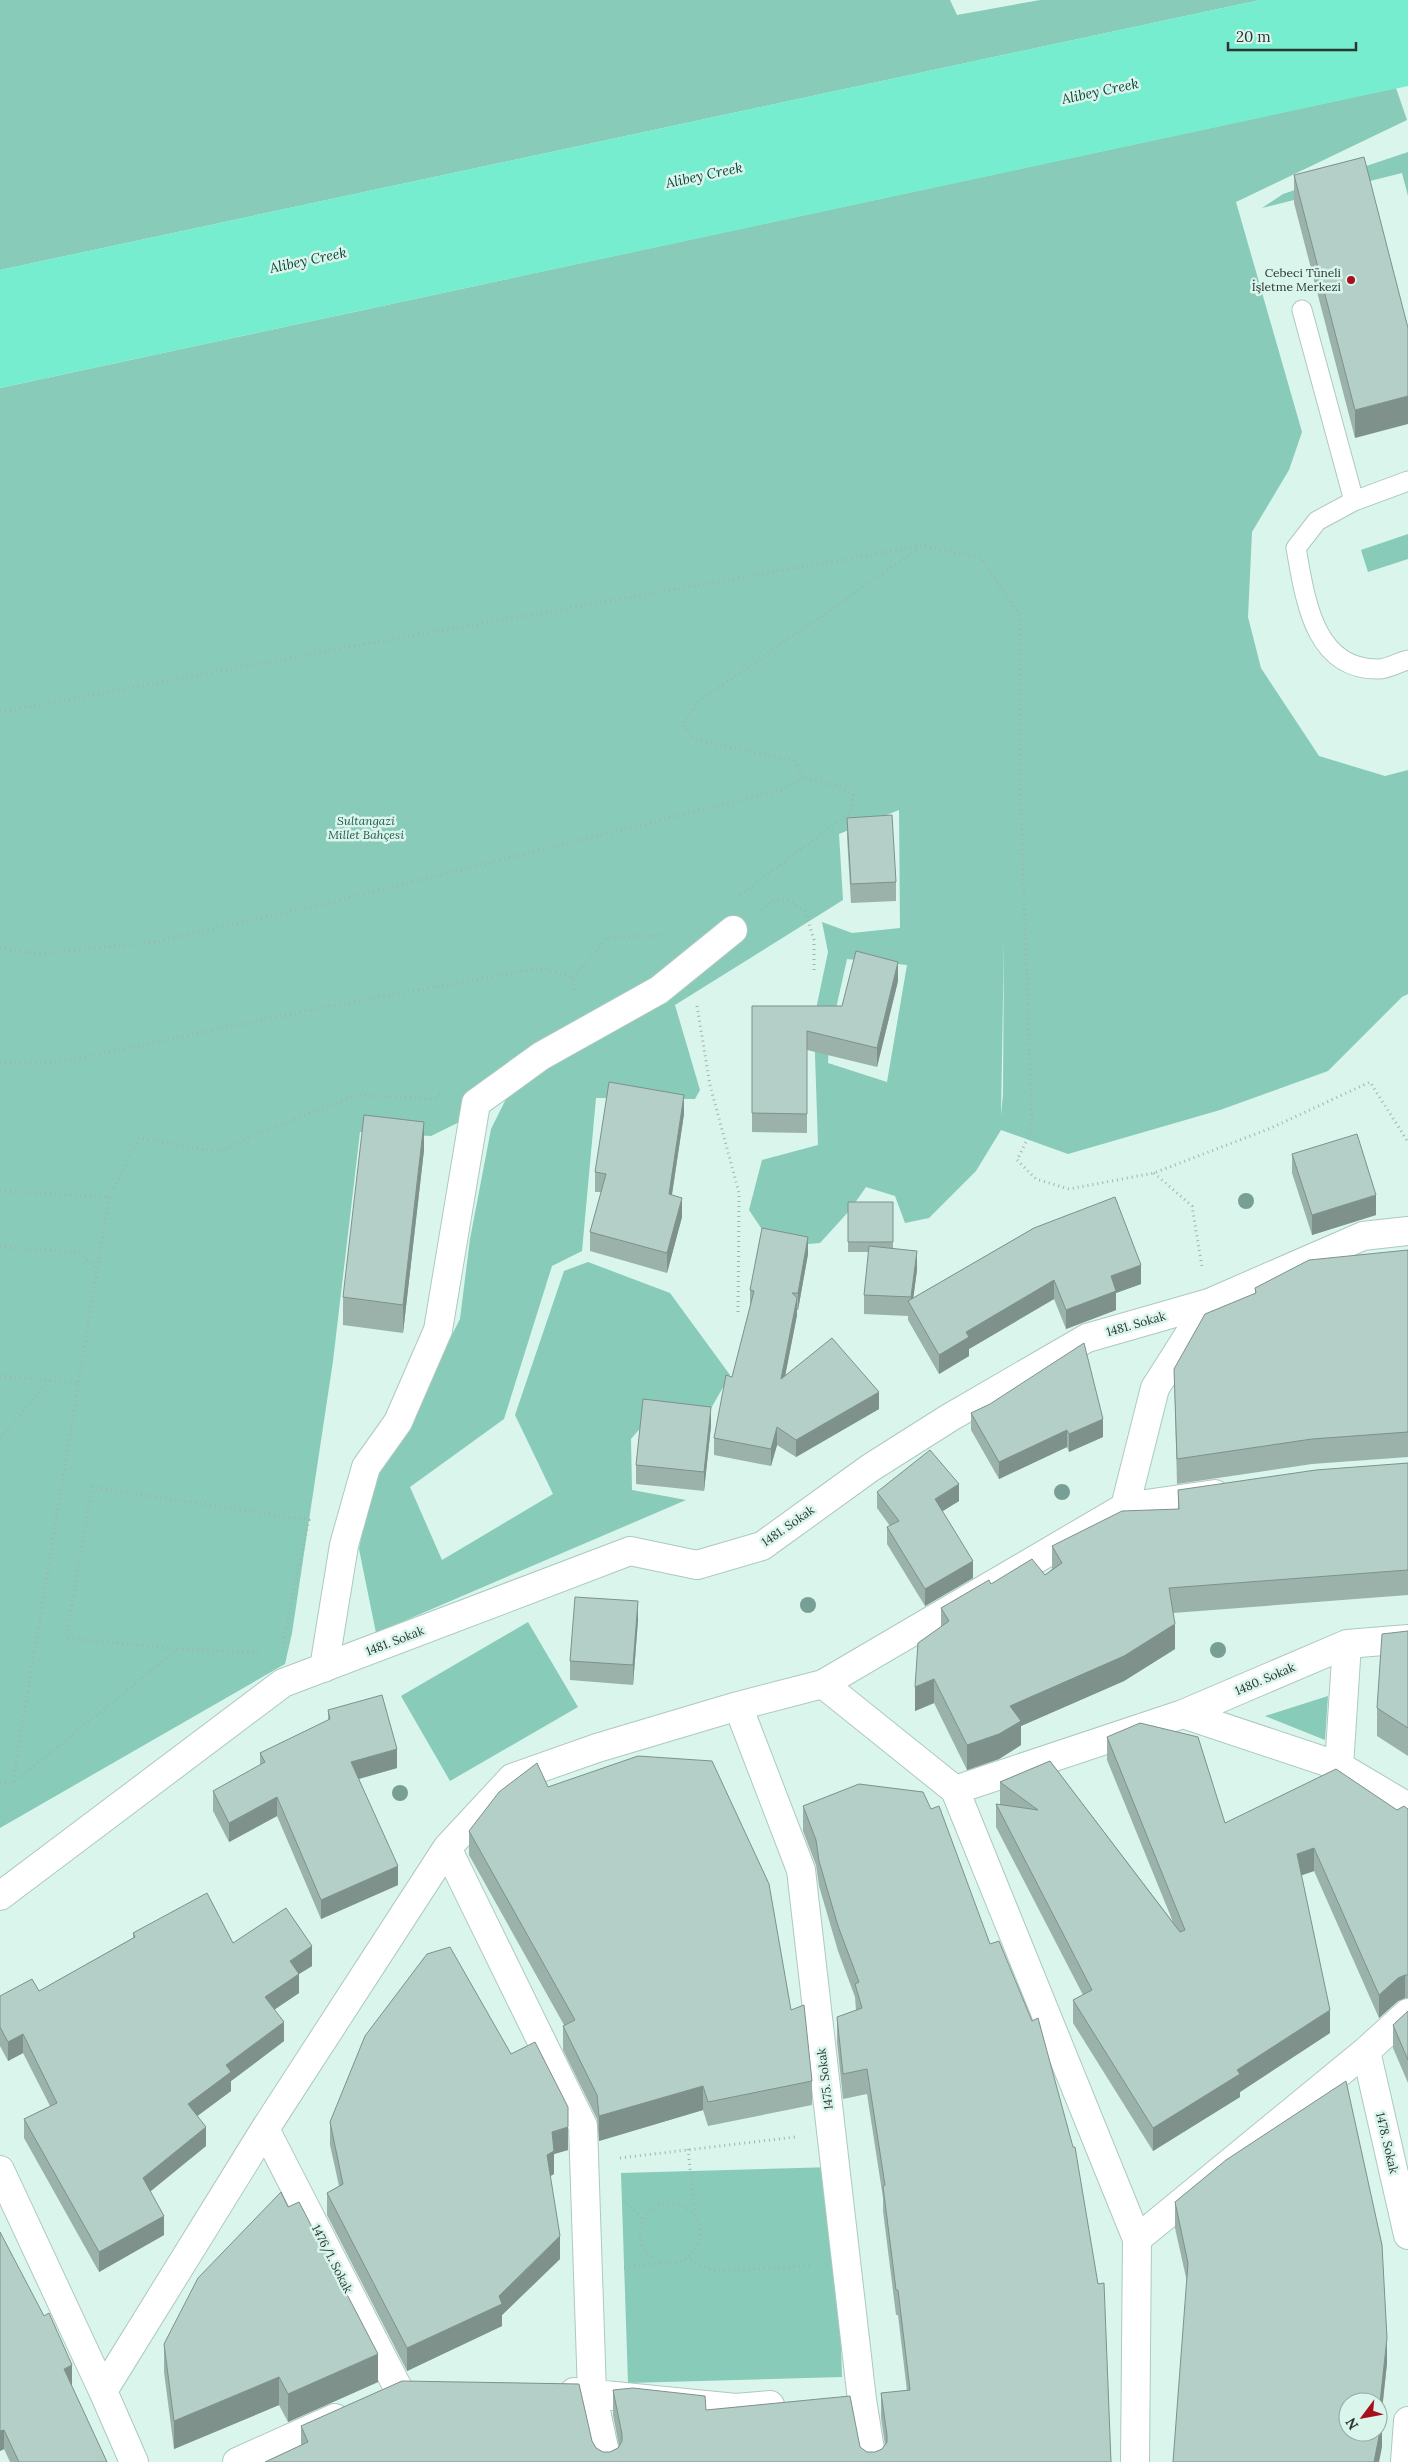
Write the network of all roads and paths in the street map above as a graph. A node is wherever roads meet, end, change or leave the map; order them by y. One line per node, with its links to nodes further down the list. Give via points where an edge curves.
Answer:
1 (1302, 310): 3 (lane)
2 (1408, 481): 3 (lane)
3 (1354, 501): 5 (lane, via 1317,521 1296,548 1308,610 1327,646 1346,664 1379,669)
4 (921, 546): 6 (path); 7 (path, via 698,702 682,725 695,740 794,761); 19 (path, via 981,558 1020,615 1020,784 1032,1130 1017,1160 1036,1179 1069,1189)
5 (1408, 660)
6 (0, 712)
7 (804, 777): 8 (path, via 840,787 853,795 850,813); 11 (path, via 782,790 323,904 155,942 37,954)
8 (732, 901)
9 (733, 930): 12 (street); 13 (path, via 774,900 790,901 805,912 814,940)
10 (672, 935): 14 (path, via 607,938)
11 (0, 948)
12 (683, 970): 26 (path, via 697,1006 710,1086 739,1193); 38 (street, via 659,990 541,1056 476,1103 438,1330 398,1422 366,1467 344,1545)
13 (814, 971)
14 (573, 978): 15 (path); 16 (path, via 540,968 320,1008 61,1062)
15 (578, 1000)
16 (0, 1063)
17 (449, 1089): 21 (path, via 432,1099 358,1095 259,1132 218,1152 139,1138)
18 (1408, 1142): 19 (path, via 1370,1082 1271,1128)
19 (1154, 1173): 25 (path, via 1192,1206)
20 (0, 1191): 21 (path)
21 (109, 1197): 24 (path)
22 (1408, 1231): 25 (street, 1481. Sokak, via 1363,1236)
23 (0, 1247): 24 (path, via 79,1252)
24 (97, 1269): 29 (path)
25 (1209, 1304): 32 (street, via 1155,1388); 38 (street, 1481. Sokak, via 1087,1338 870,1468 762,1546 697,1565 630,1551)
26 (738, 1316)
27 (0, 1376): 28 (path)
28 (49, 1380): 29 (path); 30 (path)
29 (78, 1383): 44 (path)
30 (0, 1438)
31 (1239, 1490): 32 (street)
32 (1125, 1507): 39 (street)
33 (1408, 1639): 34 (street, 1480. Sokak)
34 (1346, 1644): 41 (street, 1480. Sokak); 42 (street)
35 (281, 1647): 36 (path, via 308,1520 92,1487 66,1638)
36 (178, 1649): 37 (path); 44 (path)
37 (270, 1653)
38 (324, 1668): 48 (street, 1481. Sokak, via 283,1683)
39 (823, 1684): 40 (street); 45 (street)
40 (738, 1706): 47 (street, via 597,1748 512,1778); 52 (street, 1475. Sokak, via 800,1870)
41 (1183, 1714): 42 (street); 45 (street, 1480. Sokak)
42 (1339, 1766): 46 (street)
43 (0, 1782): 44 (path)
44 (13, 1783)
45 (955, 1790): 58 (street)
46 (1408, 1807)
47 (447, 1848): 51 (street); 54 (street, via 583,2126)
48 (0, 1896)
49 (1408, 2012): 50 (street)
50 (1366, 2051): 57 (street, 1478. Sokak); 58 (street)
51 (265, 2129): 61 (street, 1476/1. Sokak); 63 (street)
52 (831, 2133): 53 (path); 60 (street, 1475. Sokak)
53 (688, 2149): 54 (path); 56 (path)
54 (585, 2162): 65 (street)
55 (0, 2170): 63 (street)
56 (696, 2216): 59 (path, via 699,2240); 59 (path, via 676,2203 663,2203 647,2213 640,2226 644,2249 656,2260 675,2263)
57 (1408, 2235)
58 (1137, 2239): 74 (street)
59 (686, 2258): 60 (path, via 716,2271)
60 (845, 2262): 66 (street, 1475. Sokak)
61 (399, 2390): 62 (street); 71 (street)
62 (428, 2390)
63 (103, 2391): 70 (street)
64 (554, 2392): 65 (street)
65 (592, 2393): 68 (street, via 736,2408); 72 (street)
66 (862, 2400): 67 (street); 73 (street, 1475. Sokak)
67 (833, 2402)
68 (794, 2404)
69 (1408, 2421): 75 (street)
70 (134, 2462)
71 (237, 2462)
72 (607, 2462)
73 (872, 2462)
74 (1135, 2462)
75 (1405, 2462)

